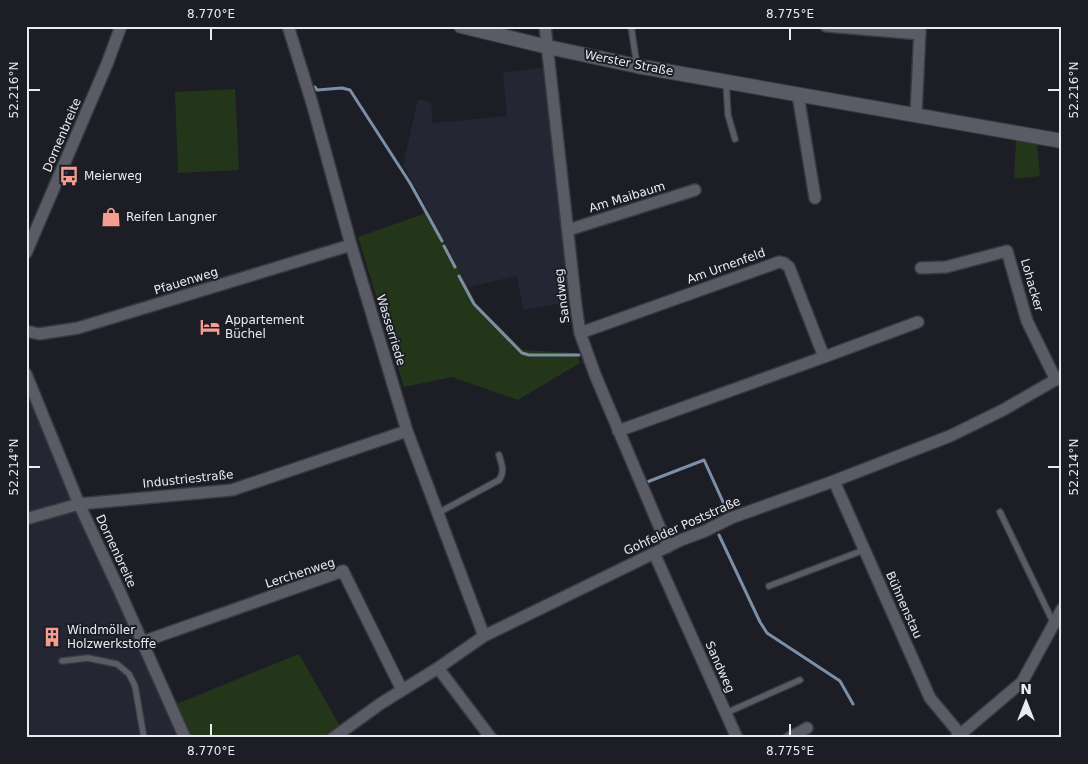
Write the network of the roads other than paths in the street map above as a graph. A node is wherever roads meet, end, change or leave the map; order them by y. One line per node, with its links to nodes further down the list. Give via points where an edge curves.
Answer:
1 (121, 26): 19 (street, Dornenbreite)
2 (288, 26): 18 (street, Wasserriede)
3 (462, 26): 8 (main road, Werster Straße)
4 (546, 26): 8 (street, Sandweg)
5 (631, 26): 9 (lane)
6 (826, 26): 7 (street)
7 (920, 30): 12 (street)
8 (548, 47): 9 (main road, Werster Straße); 17 (street, Sandweg)
9 (637, 66): 10 (main road, Werster Straße)
10 (726, 82): 11 (main road, Werster Straße); 13 (lane, via 728,115)
11 (798, 95): 12 (main road, Werster Straße); 16 (street)
12 (916, 114): 14 (main road, Werster Straße)
13 (735, 139)
14 (1062, 140)
15 (695, 190): 17 (street, Am Maibaum)
16 (815, 198)
17 (568, 230): 23 (street, Sandweg)
18 (352, 245): 22 (street, Pfauenweg, via 78,328 38,334); 27 (street, Wasserriede)
19 (26, 253)
20 (921, 268): 26 (street, Lohacker, via 946,267 1007,251 1027,320)
21 (918, 322): 24 (street)
22 (26, 331)
23 (580, 333): 24 (street, Am Urnenfeld, via 779,262 789,266); 28 (street, Sandweg)
24 (824, 357): 28 (street)
25 (26, 374): 31 (street, Dornenbreite)
26 (1059, 378): 30 (street, Gohfelder Poststraße, via 950,436)
27 (407, 431): 31 (street, Industriestraße, via 232,490); 33 (street, Wasserriede)
28 (618, 431): 35 (street, Sandweg)
29 (499, 455): 33 (lane, via 503,469 499,480)
30 (834, 481): 35 (street, Gohfelder Poststraße, via 731,518); 36 (street, Bühnenstau)
31 (79, 504): 34 (street, Industriestraße); 42 (street, Dornenbreite)
32 (1000, 512): 40 (lane)
33 (438, 513): 41 (street, Wasserriede)
34 (26, 519)
35 (668, 547): 37 (street, Gohfelder Poststraße)
36 (864, 550): 38 (lane); 49 (street, Bühnenstau, via 930,698)
37 (654, 553): 41 (street, Gohfelder Poststraße); 47 (street, Sandweg)
38 (769, 586)
39 (1062, 609): 40 (street)
40 (1054, 624): 49 (street, via 1022,682)
41 (484, 636): 44 (street, Gohfelder Poststraße)
42 (142, 642): 46 (street, Lerchenweg, via 343,572); 51 (street, Dornenbreite)
43 (62, 661): 50 (lane, via 88,658 117,664 129,674 135,686)
44 (438, 668): 46 (street, Gohfelder Poststraße); 53 (street)
45 (800, 680): 47 (lane)
46 (402, 690): 52 (street, Gohfelder Poststraße)
47 (726, 713): 54 (street, Sandweg)
48 (807, 728): 55 (street)
49 (958, 736)
50 (144, 738)
51 (185, 738)
52 (332, 738)
53 (491, 738)
54 (736, 738)
55 (789, 738)

